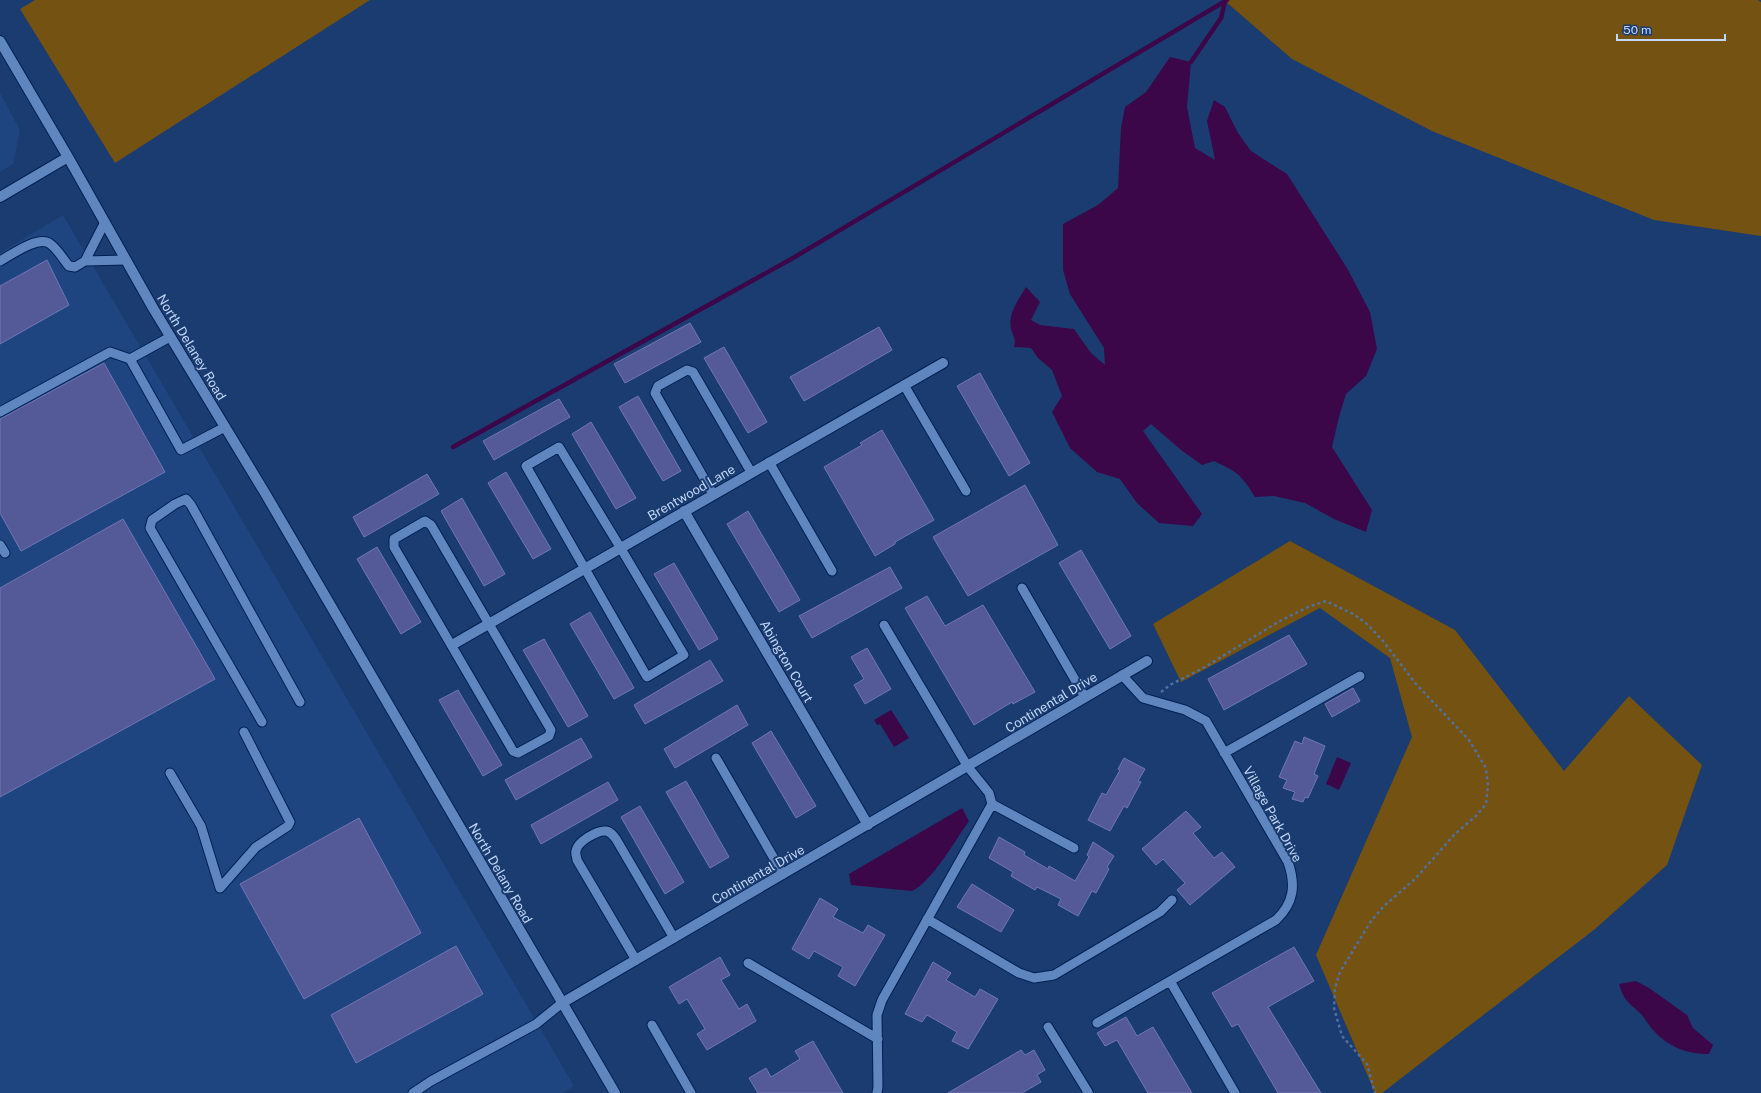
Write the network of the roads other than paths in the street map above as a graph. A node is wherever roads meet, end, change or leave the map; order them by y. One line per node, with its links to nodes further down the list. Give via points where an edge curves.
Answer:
1 (0, 40): 2 (street, North Delaney Road)
2 (68, 157): 3 (street); 4 (street, North Delaney Road)
3 (0, 197)
4 (105, 222): 5 (street, North Delaney Road); 7 (lane)
5 (126, 260): 7 (lane); 8 (street, North Delaney Road)
6 (0, 261): 7 (lane, via 26,246 42,241 48,242 69,266 75,267)
7 (85, 262)
8 (170, 337): 9 (lane); 13 (street, North Delaney Road)
9 (130, 359): 12 (lane, via 110,352); 13 (lane, via 180,450)
10 (943, 363): 11 (street, Brentwood Lane)
11 (904, 385): 14 (street, Brentwood Lane); 16 (lane)
12 (0, 412)
13 (225, 427): 27 (street, North Delaney Road)
14 (768, 462): 15 (street, Brentwood Lane); 21 (lane)
15 (751, 472): 17 (street, Brentwood Lane); 17 (lane, via 693,372 687,370 658,386 656,393)
16 (966, 491)
17 (713, 494): 18 (street, Brentwood Lane)
18 (684, 511): 19 (street, Brentwood Lane); 39 (street, Abington Court)
19 (620, 547): 20 (street, Brentwood Lane); 20 (lane, via 559,447 526,466); 20 (lane, via 684,655 647,676)
20 (584, 568): 23 (street, Brentwood Lane)
21 (832, 571)
22 (1022, 588): 30 (lane)
23 (489, 623): 25 (street, Brentwood Lane); 25 (lane, via 431,525 425,521 394,539 394,547); 25 (lane, via 551,730 549,736 518,754 513,751)
24 (884, 625): 36 (lane)
25 (452, 645)
26 (1147, 661): 28 (street, Continental Drive)
27 (365, 665): 48 (street, North Delany Road)
28 (1122, 675): 30 (street, Continental Drive); 34 (lane, Village Park Drive, via 1143,698 1186,710 1206,721)
29 (1360, 676): 34 (lane)
30 (1085, 697): 36 (street, Continental Drive)
31 (300, 702): 32 (lane, via 191,506 186,499 174,504 152,520 150,528)
32 (262, 722)
33 (244, 732): 37 (lane, via 290,822 288,826 256,847 220,888 201,826)
34 (1224, 753): 47 (lane, Village Park Drive, via 1288,862 1293,876 1290,900 1285,911 1276,920)
35 (716, 758): 41 (lane)
36 (968, 766): 38 (lane, via 988,792); 39 (street, Continental Drive)
37 (170, 773)
38 (992, 804): 40 (lane); 43 (lane)
39 (868, 825): 41 (street, Continental Drive)
40 (1074, 848)
41 (783, 874): 44 (street, Continental Drive)
42 (1172, 900): 43 (lane, via 1160,912 1054,975 1034,978 1019,973)
43 (927, 919): 52 (lane, via 882,1000 877,1015)
44 (674, 938): 45 (street, Continental Drive); 45 (lane, via 616,839 609,832 596,833 578,846 577,860)
45 (636, 960): 48 (street, Continental Drive)
46 (748, 963): 52 (lane)
47 (1170, 981): 49 (lane, Village Park Drive); 58 (lane)
48 (562, 1003): 53 (lane, via 536,1024); 54 (street, North Delany Road)
49 (1097, 1023)
50 (652, 1025): 55 (lane)
51 (1048, 1027): 57 (lane)
52 (878, 1039): 56 (lane)
53 (413, 1093)
54 (615, 1093)
55 (691, 1093)
56 (877, 1093)
57 (1087, 1093)
58 (1235, 1093)

